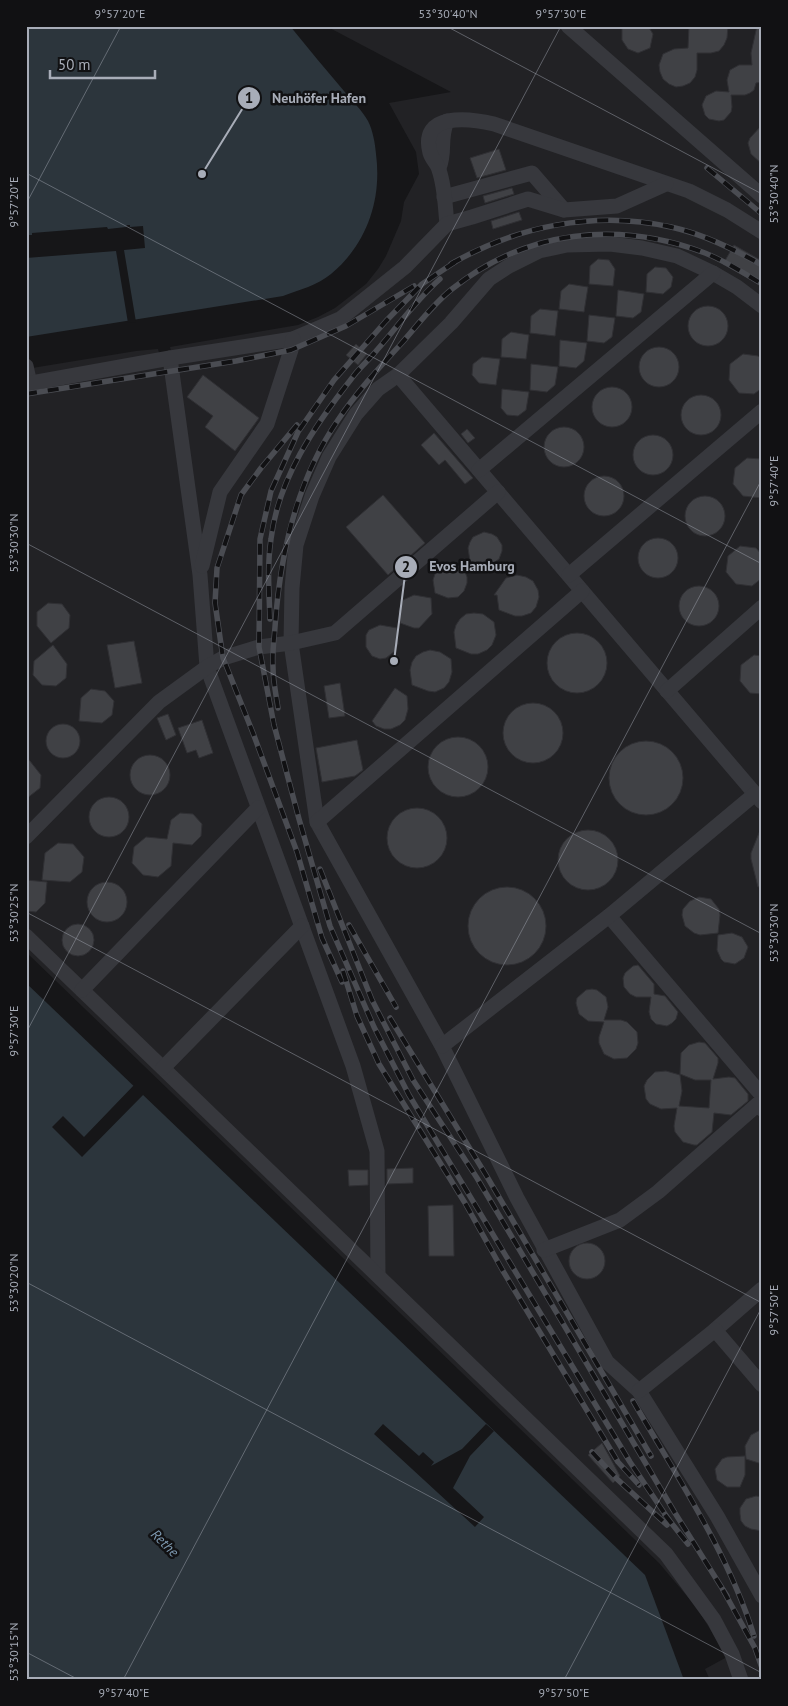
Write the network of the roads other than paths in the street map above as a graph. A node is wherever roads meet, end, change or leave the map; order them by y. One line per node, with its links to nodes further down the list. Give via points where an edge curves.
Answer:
1 (568, 26): 3 (lane)
2 (666, 184): 4 (lane, via 494,124 453,119 447,121 442,138 443,156 439,168); 5 (lane, via 617,206); 7 (lane, via 710,201)
3 (762, 196)
4 (444, 197): 5 (lane, via 532,173); 6 (lane)
5 (564, 210): 6 (lane, via 528,199)
6 (447, 224): 10 (lane, via 405,267 340,319)
7 (762, 232)
8 (713, 273): 9 (lane); 13 (lane, via 677,256 642,248 610,244 566,245 539,251 489,279 451,323); 16 (lane)
9 (762, 306)
10 (293, 338): 11 (lane); 18 (lane, via 267,424 220,492)
11 (170, 358): 14 (lane); 18 (lane)
12 (26, 366): 14 (lane)
13 (398, 375): 16 (lane); 22 (lane, via 378,389 356,414 330,457 312,496 296,544)
14 (28, 384)
15 (762, 411): 19 (lane)
16 (479, 470): 17 (lane)
17 (498, 492): 19 (lane); 22 (lane, via 335,633)
18 (200, 575): 23 (lane)
19 (568, 575): 20 (lane)
20 (582, 591): 24 (lane); 27 (lane)
21 (762, 607): 24 (lane)
22 (291, 643): 23 (lane, via 259,647); 27 (lane)
23 (207, 666): 26 (lane); 28 (lane, via 159,702)
24 (667, 691): 25 (lane)
25 (758, 798): 29 (lane)
26 (258, 808): 30 (lane); 32 (lane)
27 (317, 822): 33 (lane)
28 (26, 837)
29 (609, 916): 33 (lane); 35 (lane)
30 (302, 926): 34 (lane); 37 (lane, via 353,1066 377,1151)
31 (26, 936): 32 (lane)
32 (82, 990): 34 (lane)
33 (442, 1046): 36 (lane)
34 (164, 1068): 37 (lane)
35 (760, 1099): 36 (lane, via 658,1192 620,1220)
36 (544, 1250): 41 (lane, via 607,1362)
37 (378, 1275): 43 (lane, via 666,1554 714,1620)
38 (762, 1289): 39 (lane)
39 (715, 1330): 40 (lane); 41 (lane)
40 (762, 1385)
41 (639, 1391): 42 (lane, via 717,1516)
42 (762, 1596)
43 (742, 1680)

